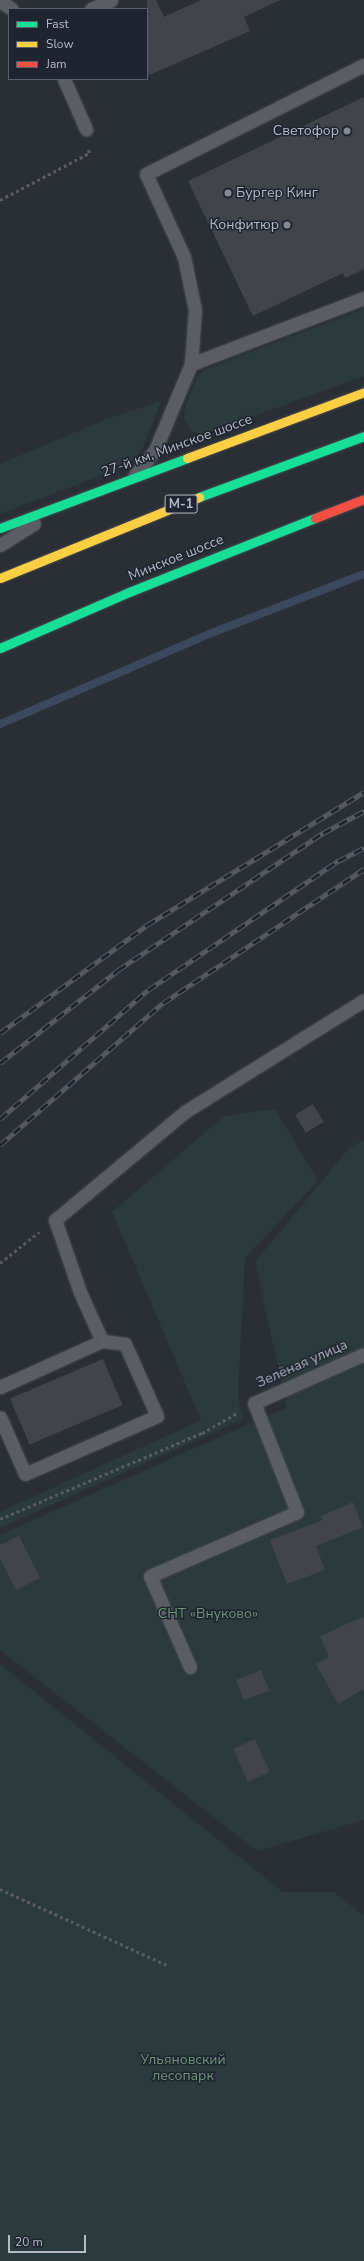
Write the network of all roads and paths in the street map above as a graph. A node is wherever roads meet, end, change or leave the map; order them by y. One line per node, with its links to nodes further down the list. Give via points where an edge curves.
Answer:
1 (111, 0): 4 (lane)
2 (0, 1): 3 (lane)
3 (10, 8)
4 (93, 8)
5 (364, 65): 10 (lane, via 146,174 184,257 195,310)
6 (64, 80): 7 (lane)
7 (86, 130): 8 (path, via 89,153)
8 (0, 200)
9 (364, 298): 10 (lane)
10 (191, 364): 13 (lane, via 155,450)
11 (364, 392): 13 (main road, 27-й км, Минское шоссе)
12 (364, 436): 18 (main road, М-1, via 259,473)
13 (133, 477): 14 (main road, 27-й км, Минское шоссе)
14 (75, 499): 16 (main road, 27-й км, Минское шоссе); 17 (lane)
15 (364, 499): 19 (main road, Минское шоссе, via 129,592)
16 (0, 528)
17 (0, 545)
18 (0, 578)
19 (0, 648)
20 (364, 1000): 21 (lane, via 186,1111)
21 (55, 1220): 22 (path); 23 (lane, via 80,1292)
22 (0, 1263)
23 (102, 1341): 25 (lane); 27 (lane, via 125,1344 157,1416 26,1474)
24 (364, 1354): 26 (lane, Зелёная улица)
25 (0, 1387)
26 (254, 1403): 28 (path, via 202,1433); 29 (lane, via 297,1512 150,1576)
27 (0, 1417)
28 (0, 1519)
29 (190, 1667)
30 (0, 1889): 31 (path)
31 (169, 1966)

